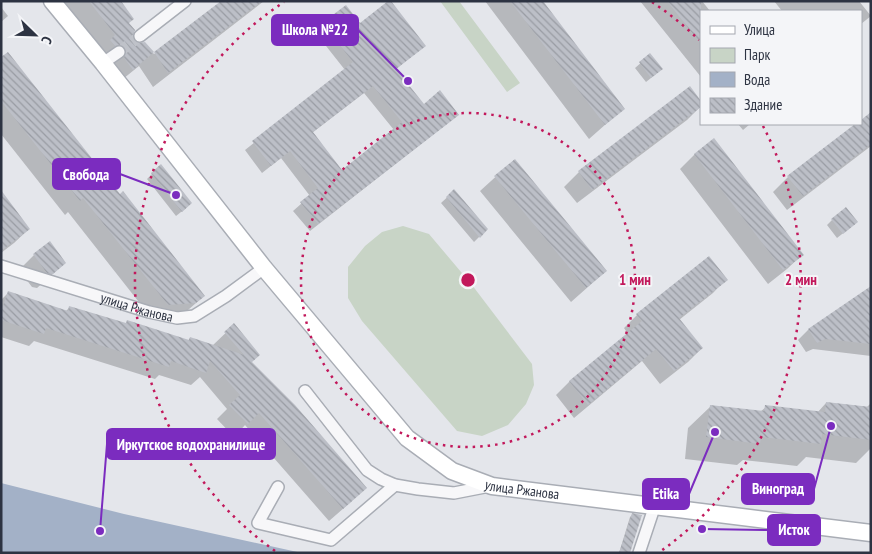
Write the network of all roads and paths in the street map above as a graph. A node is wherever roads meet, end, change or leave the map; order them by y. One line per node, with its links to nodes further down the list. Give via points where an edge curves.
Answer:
1 (52, 1): 5 (street, улица Ржанова)
2 (185, 1): 3 (street)
3 (140, 36)
4 (119, 52): 5 (street)
5 (104, 64): 7 (street, улица Ржанова)
6 (1, 266): 7 (street, улица Ржанова, via 177,318 194,316)
7 (264, 268): 10 (street, улица Ржанова, via 407,438 452,472)
8 (305, 391): 9 (street, via 368,470)
9 (395, 485): 10 (street, via 454,493); 11 (street, via 331,540 258,523)
10 (492, 486): 12 (street, улица Ржанова)
11 (278, 487)
12 (655, 505): 13 (street, улица Ржанова); 14 (street)
13 (871, 533)
14 (639, 553)

